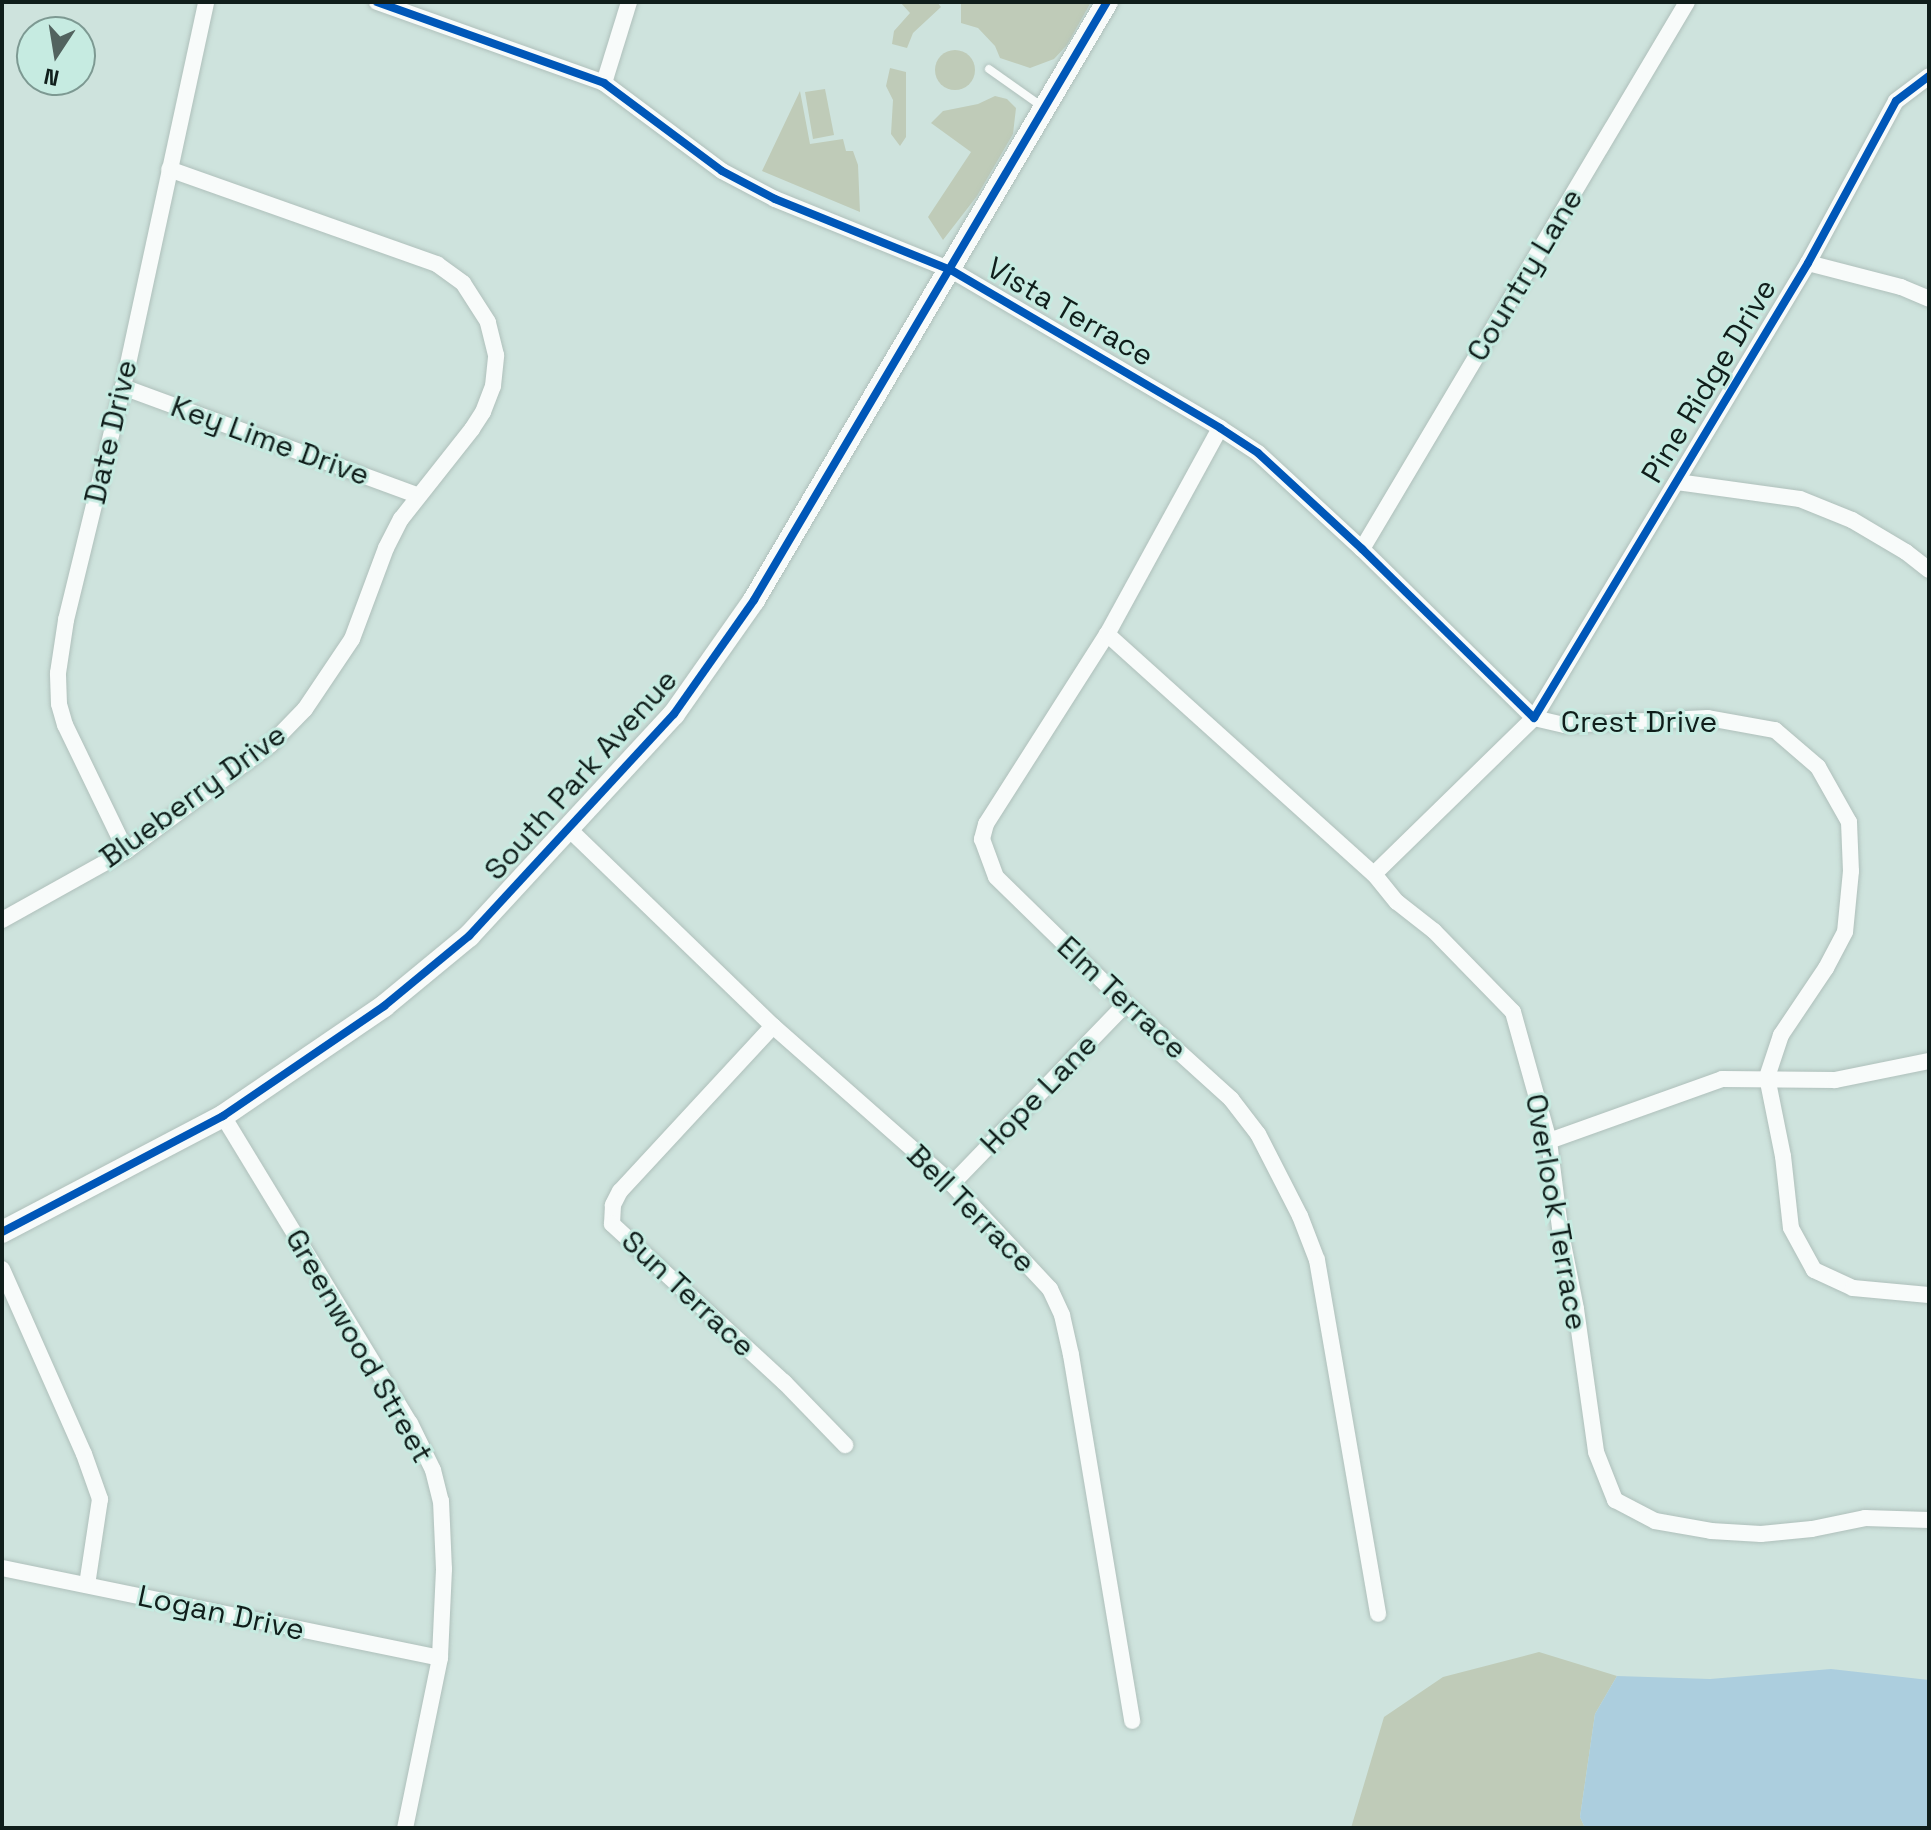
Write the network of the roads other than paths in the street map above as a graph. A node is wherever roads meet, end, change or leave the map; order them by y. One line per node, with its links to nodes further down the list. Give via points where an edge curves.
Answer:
1 (206, 2): 10 (street, Date Drive)
2 (629, 2): 8 (street)
3 (1107, 2): 9 (street, South Park Avenue)
4 (1687, 2): 18 (street, Country Lane)
5 (387, 4): 8 (street, Vista Terrace)
6 (989, 69): 9 (lane)
7 (1929, 76): 11 (street, Pine Ridge Drive, via 1896,101)
8 (604, 83): 12 (street, Vista Terrace, via 722,171 775,199)
9 (1045, 108): 12 (street, South Park Avenue)
10 (169, 169): 14 (street, Date Drive); 17 (street, Blueberry Drive, via 420,257 453,275 474,297 495,336 490,398 472,429)
11 (1808, 263): 13 (street); 16 (street, Pine Ridge Drive)
12 (951, 270): 15 (street, Vista Terrace); 22 (street, South Park Avenue, via 754,600 674,714)
13 (1929, 299)
14 (123, 387): 17 (street, Key Lime Drive); 23 (street, Date Drive, via 66,620 58,690 65,725)
15 (1220, 428): 18 (street, Vista Terrace, via 1258,453); 20 (street, Elm Terrace)
16 (1677, 482): 19 (street, via 1800,499 1852,520); 21 (street, Pine Ridge Drive)
17 (416, 495): 23 (street, Blueberry Drive, via 386,548 352,639 305,709 270,745)
18 (1362, 549): 21 (street, Vista Terrace)
19 (1929, 570)
20 (1107, 634): 24 (street, Overlook Terrace); 26 (street, Elm Terrace, via 986,824 982,839 996,877)
21 (1534, 718): 24 (street, Crest Drive); 29 (street, Crest Drive, via 1565,725 1708,718 1775,730 1818,767 1849,822 1845,932 1781,1035)
22 (570, 830): 27 (street, Bell Terrace); 30 (street, South Park Avenue, via 469,936 408,986)
23 (126, 851): 25 (street, Blueberry Drive)
24 (1374, 874): 31 (street, Overlook Terrace, via 1513,1012)
25 (2, 920)
26 (1126, 1004): 32 (street, Hope Lane); 40 (street, Elm Terrace, via 1231,1099 1258,1134 1300,1216 1317,1260)
27 (773, 1026): 32 (street, Bell Terrace); 36 (street, Sun Terrace, via 620,1191 612,1224)
28 (1929, 1061): 29 (street, via 1835,1080)
29 (1767, 1077): 31 (street, via 1722,1079); 35 (street, via 1791,1228 1814,1270 1853,1288)
30 (223, 1116): 33 (street, South Park Avenue); 41 (street, Greenwood Street, via 410,1423 433,1470 444,1535)
31 (1549, 1141): 37 (street, Overlook Terrace, via 1596,1452 1615,1500 1655,1521 1711,1531 1761,1534 1865,1518)
32 (952, 1184): 42 (street, Bell Terrace, via 1025,1259 1050,1289 1062,1315)
33 (2, 1232)
34 (2, 1269): 39 (street, via 100,1499)
35 (1929, 1295)
36 (845, 1445)
37 (1929, 1520)
38 (2, 1568): 39 (street, Logan Drive)
39 (87, 1585): 41 (street, Logan Drive)
40 (1378, 1614)
41 (440, 1658): 43 (street, Greenwood Street)
42 (1132, 1721)
43 (405, 1828)

